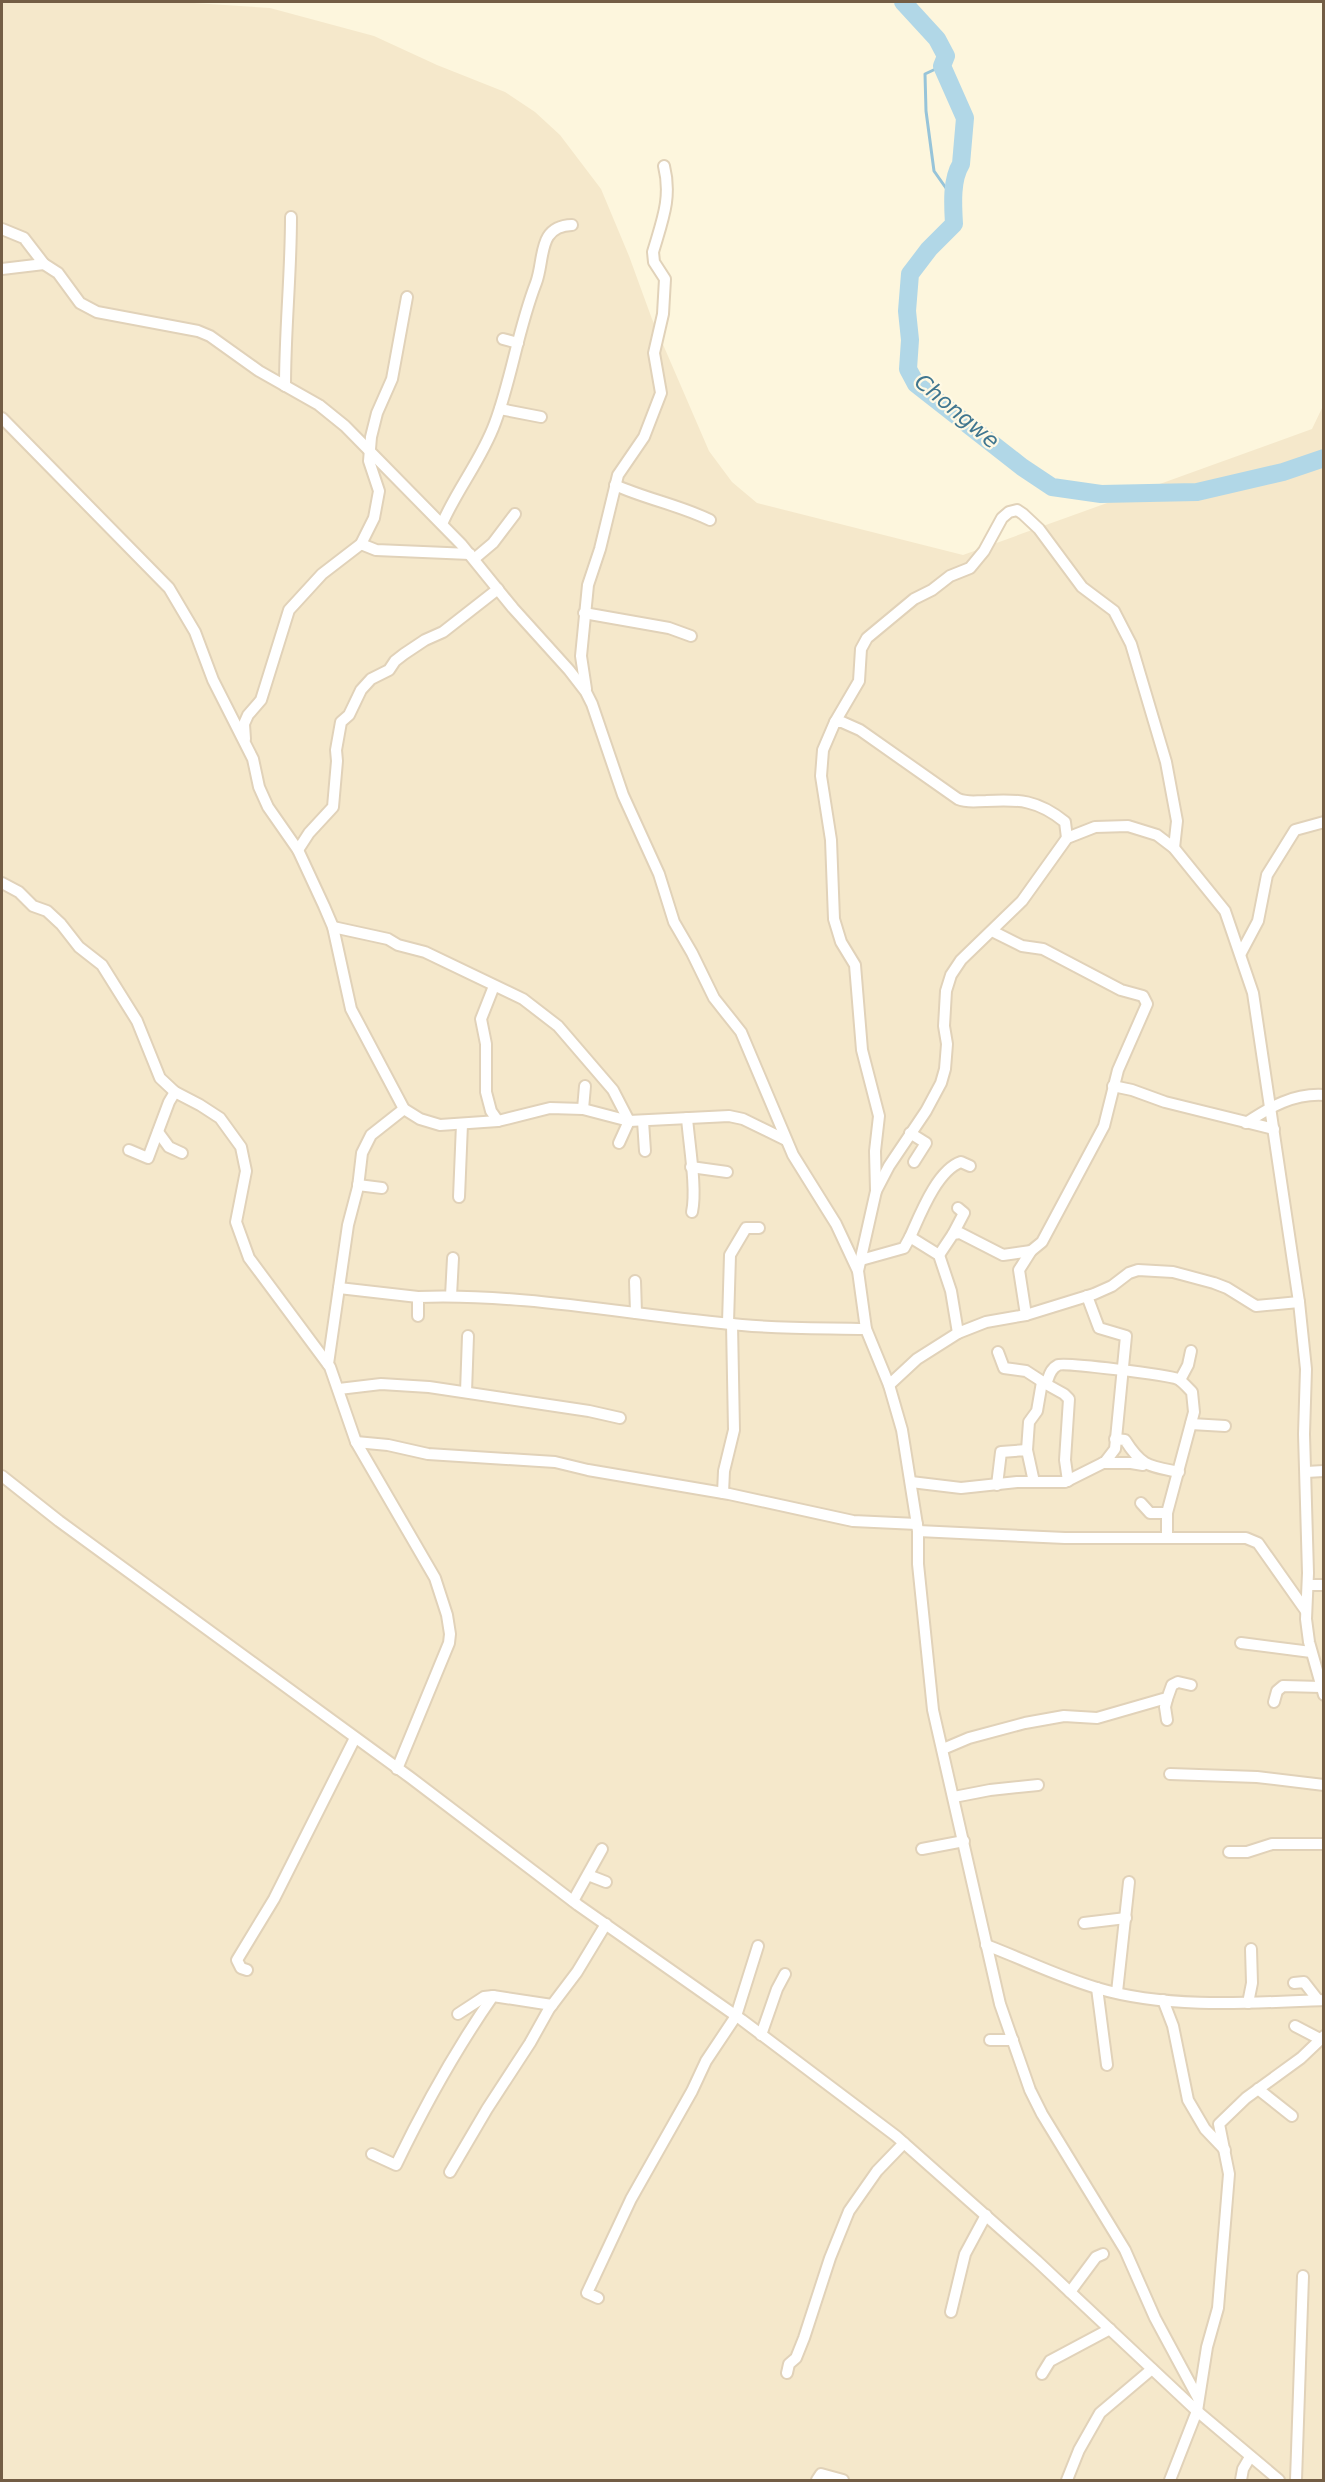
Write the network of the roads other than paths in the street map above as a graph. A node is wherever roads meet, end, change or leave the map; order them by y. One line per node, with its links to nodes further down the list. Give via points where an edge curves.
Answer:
1 (664, 166): 15 (street, via 669,195 653,252 654,262 665,279 663,314 654,353 661,393 644,437 618,475)
2 (291, 217): 10 (street)
3 (572, 225): 9 (street, via 558,226 546,238)
4 (2, 229): 5 (street, via 24,238)
5 (44, 264): 6 (street); 10 (street, via 58,273 88,309 198,331)
6 (2, 269)
7 (407, 297): 14 (street, via 392,379 377,413)
8 (502, 339): 9 (street)
9 (518, 343): 11 (street)
10 (285, 386): 14 (street, via 319,405)
11 (500, 409): 12 (street); 18 (street, via 485,447)
12 (541, 417)
13 (2, 418): 26 (street, via 169,588 195,632 213,680)
14 (370, 450): 18 (street); 19 (street, via 369,461 379,496 374,518)
15 (615, 486): 17 (street); 22 (street)
16 (515, 514): 20 (street, via 493,543)
17 (710, 520)
18 (442, 524): 20 (street)
19 (361, 544): 20 (street, via 376,550); 26 (street, via 322,574 289,610 261,700 244,724)
20 (472, 556): 21 (street)
21 (498, 589): 24 (street); 30 (street, via 443,632 404,654 361,690 349,715 341,722 333,807)
22 (584, 614): 23 (street, via 669,628); 24 (street, via 581,656)
23 (691, 636)
24 (586, 692): 52 (street, via 623,795 659,873 674,922 714,998 741,1032)
25 (835, 722): 28 (street, via 860,730 958,799 1018,800 1040,805 1065,822); 29 (street, via 859,681 861,649 867,638 914,598 970,568 992,540 1002,518 1017,510 1039,529 1082,587 1114,611 1131,644 1166,762 1177,821); 63 (street, via 823,750 821,776 831,840 834,919 841,942 855,965 862,1050 879,1116)
26 (245, 743): 30 (street, via 268,807)
27 (1323, 822): 34 (street, via 1295,830 1267,875 1258,921)
28 (1067, 838): 29 (street, via 1095,827 1128,826 1157,835); 33 (street, via 1022,901)
29 (1174, 848): 34 (street, via 1225,911)
30 (298, 850): 32 (street)
31 (2, 883): 38 (street, via 33,906 47,911 79,947 102,965 137,1021 160,1078)
32 (333, 927): 35 (street, via 425,952); 41 (street, via 351,1009)
33 (992, 931): 37 (street, via 1022,946 1043,949 1146,999); 51 (street, via 951,975 946,991 945,1070 933,1100)
34 (1240, 953): 40 (street, via 1253,993)
35 (494, 986): 44 (street, via 481,1019 486,1044 486,1092); 46 (street, via 523,999 558,1026 613,1090)
36 (585, 1086): 42 (street)
37 (1113, 1086): 47 (street); 70 (street, via 1104,1126 1042,1242)
38 (176, 1092): 50 (street); 90 (street, via 220,1118 241,1147 246,1171 236,1222 239,1236 249,1258)
39 (1323, 1095): 40 (street, via 1308,1094)
40 (1270, 1106): 47 (street); 49 (street)
41 (404, 1108): 48 (street, via 420,1119 440,1125); 61 (street, via 371,1135 362,1153)
42 (583, 1109): 44 (street, via 550,1108); 46 (street)
43 (687, 1118): 45 (street); 52 (street, via 743,1119); 59 (street)
44 (498, 1121): 48 (street)
45 (643, 1121): 46 (street); 55 (street)
46 (629, 1122): 53 (street)
47 (1246, 1123): 49 (street)
48 (462, 1124): 64 (street)
49 (1274, 1130): 80 (street)
50 (158, 1132): 54 (street, via 148,1158); 56 (street, via 169,1148)
51 (910, 1133): 57 (street, via 926,1143); 63 (street)
52 (786, 1140): 74 (street, via 836,1224)
53 (619, 1143)
54 (129, 1150)
55 (645, 1151)
56 (182, 1153)
57 (914, 1162)
58 (970, 1166): 69 (street, via 962,1162 950,1166 926,1200)
59 (691, 1167): 60 (street); 66 (street, via 695,1197)
60 (727, 1172)
61 (358, 1185): 62 (street); 76 (street)
62 (382, 1188)
63 (876, 1191): 73 (street)
64 (459, 1197)
65 (958, 1208): 68 (street, via 964,1213)
66 (692, 1212)
67 (759, 1228): 84 (street, via 746,1228 730,1255)
68 (952, 1234): 70 (street, via 960,1233 1003,1255); 71 (street)
69 (910, 1237): 71 (street); 73 (street, via 904,1248)
70 (1031, 1251): 82 (street, via 1019,1270)
71 (939, 1255): 86 (street)
72 (453, 1258): 77 (street)
73 (861, 1260): 74 (street)
74 (858, 1271): 85 (street)
75 (635, 1281): 81 (street)
76 (339, 1288): 79 (street); 90 (street)
77 (452, 1296): 79 (street); 81 (street, via 508,1298)
78 (1086, 1296): 80 (street, via 1112,1286 1129,1273 1155,1270 1214,1283 1256,1306); 82 (street); 91 (street, via 1099,1328 1126,1336)
79 (418, 1297): 83 (street)
80 (1299, 1302): 107 (street, via 1306,1369)
81 (636, 1313): 84 (street)
82 (1026, 1315): 86 (street, via 986,1322)
83 (418, 1316)
84 (730, 1324): 85 (street); 113 (street, via 734,1430)
85 (866, 1329): 94 (street)
86 (958, 1333): 94 (street, via 917,1359)
87 (468, 1336): 96 (street)
88 (1191, 1351): 92 (street)
89 (998, 1352): 93 (street, via 1004,1368 1026,1371)
90 (328, 1364): 95 (street)
91 (1123, 1370): 92 (street); 93 (street, via 1059,1364); 100 (street)
92 (1180, 1380): 98 (street, via 1192,1392)
93 (1044, 1383): 102 (street, via 1037,1411 1029,1422); 109 (street, via 1069,1399 1065,1460)
94 (889, 1385): 110 (street)
95 (339, 1389): 96 (street, via 381,1384); 101 (street)
96 (466, 1392): 97 (street)
97 (620, 1418)
98 (1191, 1424): 99 (street); 106 (street)
99 (1225, 1426)
100 (1115, 1439): 103 (street, via 1114,1449); 104 (street, via 1125,1440 1136,1458)
101 (356, 1442): 113 (street, via 428,1454 555,1462); 130 (street, via 435,1578 450,1634)
102 (1027, 1450): 111 (street); 112 (street, via 1000,1452)
103 (1103, 1463): 104 (street); 109 (street)
104 (1149, 1466): 106 (street)
105 (1323, 1471): 107 (street)
106 (1179, 1472): 115 (street)
107 (1306, 1472): 119 (street)
108 (2, 1476): 128 (street)
109 (1068, 1481): 111 (street)
110 (911, 1482): 112 (street, via 961,1488); 116 (street)
111 (1034, 1482): 112 (street)
112 (997, 1485)
113 (723, 1493): 116 (street, via 853,1521)
114 (1141, 1503): 115 (street, via 1150,1513)
115 (1167, 1513): 117 (street)
116 (917, 1528): 117 (street, via 1065,1538); 129 (street, via 933,1710)
117 (1167, 1537): 120 (street, via 1246,1538 1258,1543)
118 (1323, 1585): 119 (street)
119 (1308, 1586): 120 (street)
120 (1306, 1611): 122 (street)
121 (1241, 1643): 122 (street)
122 (1311, 1652): 124 (street)
123 (1191, 1685): 125 (street, via 1172,1685)
124 (1322, 1691): 126 (street, via 1283,1686 1276,1691)
125 (1167, 1699): 127 (street); 129 (street, via 1097,1718 1064,1716 1025,1724)
126 (1274, 1702)
127 (1167, 1720)
128 (356, 1738): 130 (street); 150 (street, via 274,1899 237,1960)
129 (943, 1749): 134 (street)
130 (397, 1769): 143 (street)
131 (1170, 1774): 133 (street, via 1257,1777)
132 (1038, 1785): 134 (street)
133 (1323, 1785)
134 (954, 1797): 135 (street)
135 (964, 1841): 138 (street); 147 (street)
136 (1323, 1844): 139 (street, via 1272,1844 1247,1852)
137 (602, 1849): 140 (street)
138 (922, 1849)
139 (1229, 1852)
140 (588, 1875): 141 (street); 143 (street)
141 (606, 1882)
142 (1129, 1882): 144 (street)
143 (573, 1901): 146 (street)
144 (1126, 1918): 145 (street); 154 (street)
145 (1084, 1923)
146 (606, 1924): 159 (street); 161 (street)
147 (986, 1945): 153 (street); 166 (street)
148 (758, 1946): 161 (street)
149 (1251, 1949): 158 (street)
150 (247, 1970)
151 (785, 1974): 163 (street)
152 (1294, 1983): 157 (street, via 1304,1982)
153 (1097, 1988): 154 (street); 167 (street)
154 (1117, 1992): 156 (street)
155 (493, 1996): 159 (street); 160 (street, via 484,1997); 172 (street, via 423,2109 396,2165)
156 (1163, 2000): 158 (street); 171 (street, via 1173,2026 1188,2100 1205,2129)
157 (1321, 2000): 158 (street)
158 (1248, 2003)
159 (552, 2005): 173 (street)
160 (458, 2014)
161 (736, 2016): 163 (street); 178 (street, via 706,2061 631,2199 587,2292)
162 (1295, 2026): 164 (street)
163 (761, 2035): 170 (street)
164 (1322, 2038): 168 (street)
165 (990, 2040): 166 (street)
166 (1013, 2040): 184 (street, via 1042,2114 1125,2250 1155,2318)
167 (1107, 2065)
168 (1258, 2089): 169 (street); 171 (street, via 1220,2124)
169 (1292, 2116)
170 (904, 2143): 174 (street); 182 (street, via 877,2171 849,2211 804,2338)
171 (1225, 2150): 184 (street, via 1228,2197 1218,2308)
172 (372, 2154)
173 (450, 2172)
174 (986, 2215): 177 (street); 179 (street, via 965,2254)
175 (1103, 2254): 177 (street, via 1096,2257)
176 (1303, 2276): 193 (street)
177 (1070, 2292): 180 (street)
178 (598, 2298)
179 (951, 2312)
180 (1110, 2329): 181 (street); 183 (street, via 1050,2361)
181 (1152, 2369): 185 (street); 189 (street, via 1100,2413)
182 (787, 2373)
183 (1042, 2374)
184 (1198, 2398): 185 (street)
185 (1197, 2411): 186 (street); 190 (street)
186 (1250, 2457): 191 (street); 192 (street)
187 (818, 2481): 188 (street, via 821,2474)
188 (843, 2481)
189 (1067, 2481)
190 (1170, 2481)
191 (1241, 2481)
192 (1279, 2481)
193 (1296, 2481)

